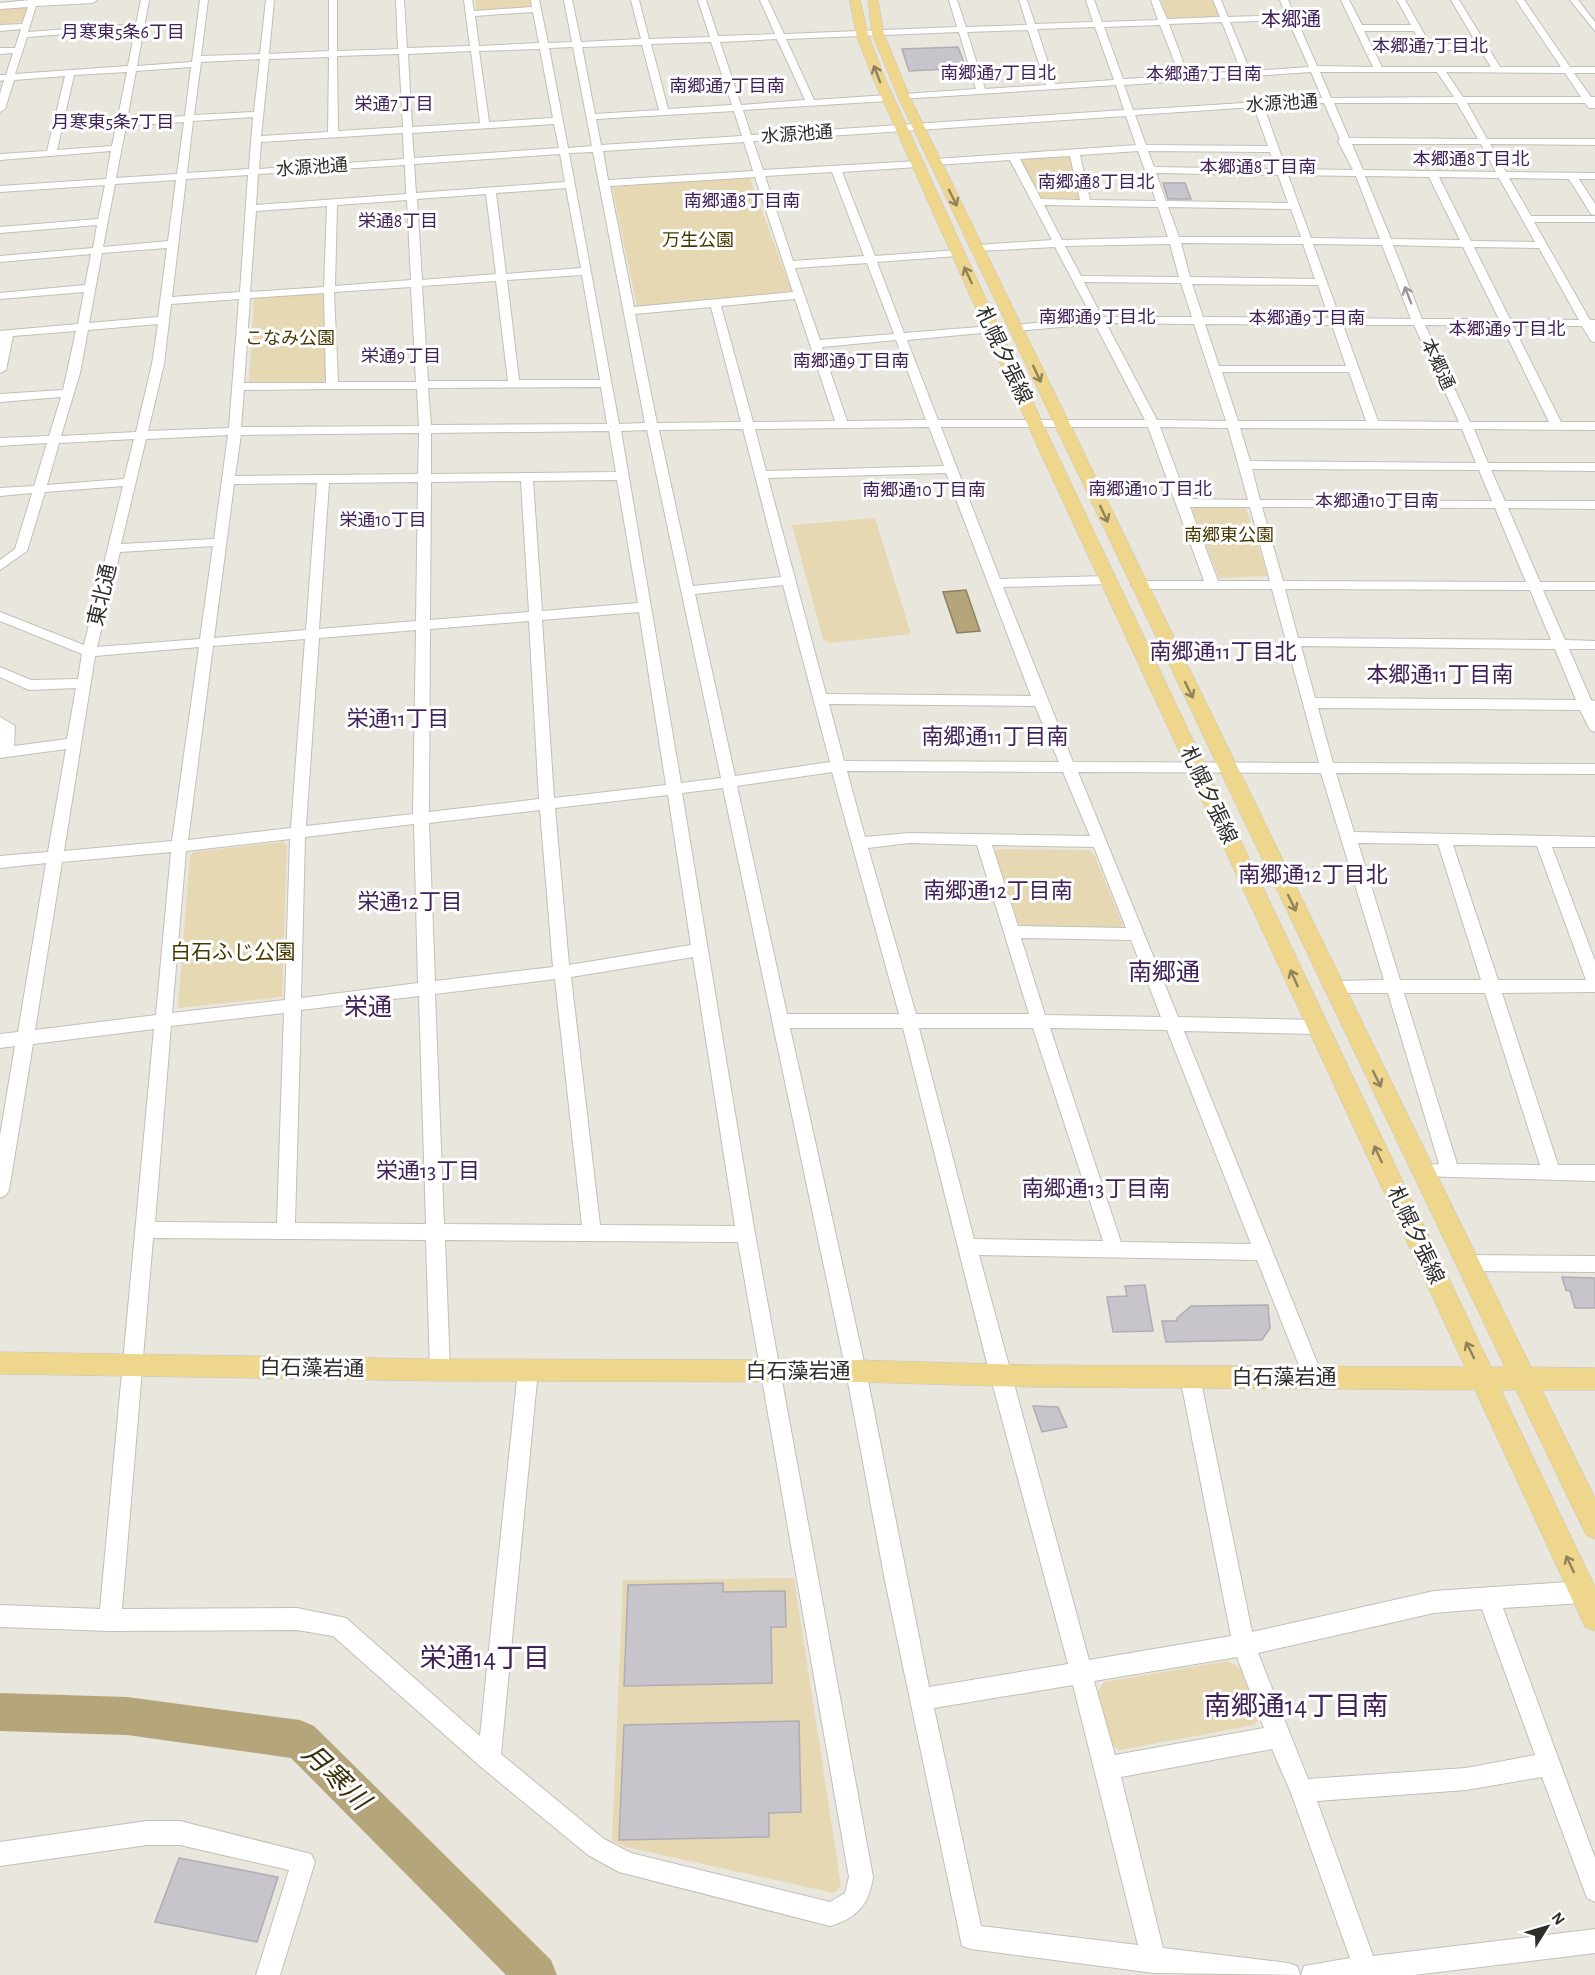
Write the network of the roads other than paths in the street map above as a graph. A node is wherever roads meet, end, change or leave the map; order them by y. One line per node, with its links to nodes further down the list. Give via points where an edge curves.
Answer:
1 (93, 0): 25 (street)
2 (145, 0): 33 (street)
3 (204, 0): 55 (street, 東北通)
4 (270, 0): 54 (street)
5 (333, 0): 53 (street)
6 (400, 0): 51 (street)
7 (468, 0): 28 (street)
8 (568, 0): 46 (street)
9 (635, 0): 45 (street)
10 (702, 0): 44 (street)
11 (764, 0): 43 (street)
12 (855, 0): 41 (main road, 札幌夕張線)
13 (873, 0): 42 (main road, 札幌夕張線)
14 (953, 0): 39 (street)
15 (1023, 0): 34 (street)
16 (1090, 0): 32 (street)
17 (1155, 0): 31 (street)
18 (1217, 0): 30 (street)
19 (1284, 0): 29 (street, 本郷通)
20 (1345, 0): 36 (street)
21 (1401, 0): 37 (street)
22 (1455, 0): 48 (street)
23 (1520, 0): 61 (street)
24 (1574, 0): 38 (street)
25 (33, 2): 27 (street); 40 (street)
26 (536, 5): 28 (street); 47 (street)
27 (0, 6)
28 (470, 14): 49 (street)
29 (1292, 17): 30 (street); 57 (street, 本郷通)
30 (1224, 20): 31 (street); 64 (street)
31 (1162, 22): 32 (street); 67 (street)
32 (1098, 24): 34 (street); 68 (street)
33 (140, 27): 40 (street); 56 (street)
34 (1032, 27): 39 (street); 69 (street)
35 (0, 28): 40 (street)
36 (1359, 28): 37 (street); 58 (street)
37 (1417, 28): 48 (street, via 1427,47)
38 (1595, 28)
39 (962, 30): 42 (street); 70 (street)
40 (26, 31): 50 (street)
41 (862, 34): 42 (street); 43 (street); 72 (main road, 札幌夕張線, one-way to 41)
42 (878, 34): 71 (main road, 札幌夕張線)
43 (782, 37): 44 (street); 76 (street)
44 (716, 39): 45 (street); 78 (street)
45 (645, 42): 46 (street); 81 (street)
46 (570, 44): 47 (street); 84 (street)
47 (545, 45): 49 (street); 86 (street)
48 (1483, 46): 60 (street)
49 (475, 48): 51 (street); 88 (street)
50 (19, 50): 52 (street); 65 (street)
51 (401, 50): 53 (street); 91 (street)
52 (0, 51)
53 (333, 53): 54 (street); 92 (street)
54 (264, 56): 55 (street); 83 (street)
55 (197, 61): 56 (street); 85 (street, 東北通)
56 (132, 69): 63 (street); 87 (street)
57 (1315, 69): 58 (street); 64 (street); 74 (street, 本郷通)
58 (1379, 69): 59 (street)
59 (1440, 70): 60 (street); 73 (street)
60 (1497, 70): 61 (street)
61 (1567, 70): 62 (street); 75 (street)
62 (1595, 70)
63 (70, 73): 65 (street); 104 (street)
64 (1247, 74): 67 (street)
65 (11, 77): 66 (street); 79 (street)
66 (0, 78)
67 (1185, 78): 68 (street)
68 (1120, 82): 69 (street); 82 (street)
69 (1051, 87): 70 (street)
70 (981, 91): 71 (street)
71 (904, 97): 89 (main road, 札幌夕張線)
72 (887, 98): 76 (street); 90 (main road, 札幌夕張線)
73 (1460, 99): 74 (street, 水源池通); 75 (street, 水源池通); 96 (street)
74 (1327, 100): 77 (street, 水源池通); 95 (street, 本郷通)
75 (1592, 100): 80 (street)
76 (810, 102): 78 (street)
77 (1258, 104): 82 (street, 水源池通); 101 (street)
78 (739, 107): 81 (street); 93 (street)
79 (0, 109)
80 (1595, 109)
81 (664, 112): 84 (street)
82 (1129, 112): 89 (street, 水源池通); 100 (street)
83 (259, 114): 85 (street); 94 (street)
84 (591, 117): 99 (street)
85 (190, 118): 87 (street); 118 (street, 東北通)
86 (558, 121): 88 (street); 102 (street)
87 (122, 123): 98 (street)
88 (485, 124): 91 (street)
89 (920, 126): 90 (street, 水源池通); 108 (main road, 札幌夕張線)
90 (901, 127): 93 (street, 水源池通); 109 (main road, 札幌夕張線)
91 (407, 129): 92 (street); 107 (street)
92 (333, 134): 94 (street)
93 (748, 137): 99 (street, 水源池通); 114 (street)
94 (256, 139): 112 (street)
95 (1343, 141): 96 (street); 115 (street, 本郷通)
96 (1483, 142): 97 (street); 117 (street)
97 (1595, 142)
98 (118, 148): 104 (street); 121 (street)
99 (591, 148): 102 (street, 水源池通); 122 (street)
100 (1140, 148): 101 (street); 103 (street); 111 (street)
101 (1274, 148): 113 (street)
102 (565, 150): 107 (street, 水源池通); 123 (street)
103 (1074, 152): 105 (street); 129 (street)
104 (51, 153): 106 (street)
105 (1013, 156): 108 (street); 128 (street)
106 (0, 157)
107 (410, 161): 112 (street, 水源池通); 126 (street)
108 (936, 162): 145 (main road, 札幌夕張線, one-way to 145)
109 (917, 164): 110 (street); 147 (main road, 札幌夕張線)
110 (836, 169): 114 (street); 148 (street)
111 (1151, 170): 113 (street); 130 (street)
112 (254, 171): 118 (street, 水源池通); 132 (street)
113 (1282, 171): 115 (street); 131 (street)
114 (760, 172): 122 (street); 150 (street)
115 (1359, 172): 116 (street); 141 (street, 本郷通)
116 (1432, 173): 117 (street); 142 (street)
117 (1502, 175): 119 (street); 134 (street)
118 (182, 176): 121 (street, 水源池通); 143 (street, 東北通)
119 (1572, 176): 120 (street); 133 (street)
120 (1595, 176)
121 (110, 181): 124 (street, 水源池通); 136 (street)
122 (603, 183): 164 (street)
123 (570, 185): 125 (street); 151 (street)
124 (0, 189)
125 (491, 191): 126 (street); 152 (street)
126 (412, 197): 127 (street); 156 (street)
127 (332, 202): 132 (street); 158 (street)
128 (1038, 202): 129 (street); 139 (street)
129 (1086, 203): 130 (street)
130 (1163, 204): 131 (street); 138 (street)
131 (1296, 206): 140 (street)
132 (252, 208): 159 (street)
133 (1595, 212)
134 (1528, 219): 135 (street); 144 (street)
135 (1595, 219)
136 (102, 222): 137 (street); 146 (street)
137 (0, 230)
138 (1175, 241): 139 (street); 140 (street); 154 (street)
139 (1058, 242): 145 (street); 153 (street)
140 (1308, 242): 141 (street); 155 (street)
141 (1388, 242): 142 (street); 169 (street, 本郷通, one-way to 141)
142 (1467, 243): 144 (street); 170 (street)
143 (172, 244): 146 (street); 162 (street, 東北通)
144 (1543, 245): 171 (street)
145 (977, 248): 174 (main road, 札幌夕張線)
146 (97, 251): 149 (street); 157 (street)
147 (957, 253): 148 (street); 173 (main road, 札幌夕張線, one-way to 147)
148 (870, 258): 150 (street); 176 (street)
149 (0, 259)
150 (788, 265): 160 (street)
151 (587, 272): 152 (street); 182 (street)
152 (503, 278): 156 (street); 183 (street)
153 (1078, 279): 154 (street); 166 (street)
154 (1185, 280): 155 (street); 167 (street)
155 (1323, 282): 168 (street)
156 (418, 284): 158 (street); 185 (street)
157 (91, 288): 161 (street); 172 (street)
158 (329, 290): 159 (street); 184 (street)
159 (245, 295): 162 (street); 186 (street)
160 (799, 295): 163 (street); 178 (street)
161 (0, 296)
162 (166, 301): 165 (street, 東北通)
163 (715, 302): 164 (street); 197 (street)
164 (629, 311): 200 (street)
165 (164, 320): 172 (street); 204 (street, 東北通, via 158,364)
166 (1099, 320): 167 (street); 174 (street); 193 (street)
167 (1199, 322): 168 (street); 179 (street)
168 (1337, 322): 169 (street); 180 (street)
169 (1418, 322): 170 (street); 196 (street, 本郷通)
170 (1507, 323): 171 (street); 198 (street)
171 (1590, 323): 177 (street)
172 (84, 327): 175 (street); 187 (street)
173 (992, 328): 176 (street); 191 (main road, 札幌夕張線)
174 (1016, 328): 192 (main road, 札幌夕張線, one-way to 192)
175 (4, 334): 181 (street)
176 (900, 337): 178 (street); 190 (street)
177 (1595, 339)
178 (814, 344): 195 (street)
179 (1214, 369): 180 (street); 189 (street)
180 (1354, 369): 194 (street)
181 (0, 370)
182 (606, 383): 183 (street); 201 (street)
183 (514, 384): 185 (street)
184 (332, 386): 185 (street); 186 (street)
185 (421, 386): 203 (street)
186 (238, 387): 202 (street)
187 (67, 393): 188 (street); 205 (street)
188 (0, 398)
189 (1233, 423): 193 (street); 194 (street); 207 (street)
190 (933, 424): 191 (street); 195 (street); 210 (street)
191 (1036, 424): 192 (street); 228 (main road, 札幌夕張線)
192 (1060, 424): 193 (street); 232 (main road, 札幌夕張線, one-way to 232)
193 (1154, 424): 220 (street)
194 (1373, 424): 196 (street)
195 (842, 425): 197 (street)
196 (1466, 425): 198 (street); 208 (street, 本郷通)
197 (747, 426): 200 (street); 211 (street)
198 (1557, 426): 199 (street)
199 (1595, 426)
200 (646, 427): 201 (street); 235 (street)
201 (616, 428): 203 (street); 212 (street)
202 (236, 431): 203 (street); 204 (street); 215 (street)
203 (425, 431): 214 (street)
204 (140, 435): 205 (street); 217 (street, 東北通)
205 (53, 439): 206 (street); 218 (street)
206 (0, 442)
207 (1245, 465): 208 (street); 221 (street)
208 (1482, 467): 209 (street); 222 (street, 本郷通)
209 (1595, 467)
210 (950, 469): 211 (street); 229 (street)
211 (760, 475): 227 (street)
212 (622, 476): 213 (street); 236 (street)
213 (527, 477): 214 (street); 238 (street)
214 (424, 478): 216 (street); 239 (street)
215 (229, 480): 216 (street); 224 (street)
216 (323, 480): 240 (street)
217 (129, 482): 218 (street); 225 (street, 東北通)
218 (38, 489): 219 (street); 226 (street, via 21,551)
219 (0, 492)
220 (1182, 504): 221 (street); 230 (street)
221 (1256, 504): 222 (street); 231 (street)
222 (1500, 504): 223 (street); 233 (street, 本郷通)
223 (1595, 505)
224 (221, 542): 225 (street); 242 (street)
225 (113, 548): 245 (street, 東北通)
226 (0, 566)
227 (788, 580): 235 (street); 248 (street)
228 (1108, 580): 229 (street); 258 (main road, 札幌夕張線)
229 (996, 583): 249 (street)
230 (1212, 584): 231 (street); 232 (street)
231 (1279, 584): 233 (street); 241 (street)
232 (1138, 585): 259 (main road, 札幌夕張線, one-way to 259)
233 (1534, 586): 234 (street); 243 (street, 本郷通)
234 (1595, 586)
235 (688, 591): 262 (street)
236 (645, 607): 238 (street); 263 (street)
237 (0, 616): 245 (street)
238 (536, 616): 239 (street); 264 (street)
239 (423, 625): 240 (street); 265 (street)
240 (313, 635): 242 (street); 266 (street)
241 (1294, 642): 243 (street); 250 (street)
242 (207, 643): 245 (street); 274 (street)
243 (1560, 645): 244 (street); 251 (street, 本郷通)
244 (1595, 645)
245 (89, 652): 247 (street, 東北通)
246 (0, 670): 247 (street, via 28,685)
247 (84, 682): 254 (street, 東北通)
248 (821, 699): 249 (street); 256 (street)
249 (1040, 701): 257 (street)
250 (1310, 703): 251 (street); 260 (street)
251 (1590, 705): 253 (street, 本郷通)
252 (0, 722): 255 (street, via 8,726)
253 (1595, 727)
254 (73, 743): 255 (street); 275 (street, 東北通)
255 (4, 752)
256 (838, 766): 257 (street); 262 (street); 273 (street)
257 (1068, 766): 258 (street); 271 (street)
258 (1196, 766): 259 (street); 292 (main road, 札幌夕張線, one-way to 258)
259 (1227, 766): 260 (street); 285 (main road, 札幌夕張線, one-way to 285)
260 (1327, 767): 261 (street); 267 (street)
261 (1595, 769)
262 (730, 782): 263 (street); 289 (street)
263 (676, 789): 264 (street); 279 (street)
264 (547, 803): 265 (street); 280 (street)
265 (421, 817): 266 (street); 284 (street)
266 (298, 832): 274 (street); 286 (street)
267 (1348, 837): 268 (street); 283 (street)
268 (1443, 837): 270 (street); 282 (street)
269 (983, 840): 271 (street); 273 (street, via 909,838); 277 (street)
270 (1542, 840): 272 (street); 281 (street)
271 (1100, 842): 278 (street)
272 (1595, 842)
273 (859, 843): 288 (street)
274 (179, 846): 275 (street); 287 (street)
275 (56, 858): 276 (street); 293 (street, 東北通)
276 (0, 862)
277 (1010, 932): 278 (street); 290 (street)
278 (1136, 934): 291 (street)
279 (699, 950): 280 (street); 305 (street)
280 (562, 972): 284 (street); 303 (street)
281 (1595, 984): 282 (street)
282 (1493, 985): 283 (street); 298 (street)
283 (1393, 986): 285 (street); 297 (street)
284 (428, 987): 286 (street); 304 (street)
285 (1332, 987): 296 (main road, 札幌夕張線, one-way to 296)
286 (292, 1005): 287 (street); 302 (street)
287 (164, 1020): 293 (street); 301 (street)
288 (909, 1020): 289 (street); 290 (street); 306 (street)
289 (780, 1021): 315 (street)
290 (1038, 1021): 291 (street); 307 (street)
291 (1173, 1025): 292 (street); 308 (street)
292 (1317, 1027): 318 (main road, 札幌夕張線, one-way to 292)
293 (25, 1037): 294 (street); 295 (street, 東北通)
294 (0, 1041)
295 (5, 1133): 300 (street, 東北通)
296 (1422, 1171): 297 (street); 309 (main road, 札幌夕張線)
297 (1450, 1171): 298 (street)
298 (1552, 1173): 299 (street)
299 (1595, 1173)
300 (0, 1190)
301 (144, 1230): 302 (street); 312 (street)
302 (286, 1231): 304 (street)
303 (592, 1233): 304 (street); 305 (street)
304 (437, 1234): 313 (street)
305 (746, 1234): 316 (street)
306 (969, 1247): 307 (street); 317 (street)
307 (1115, 1250): 308 (street)
308 (1263, 1252): 321 (street)
309 (1468, 1263): 310 (street); 319 (main road, 札幌夕張線)
310 (1595, 1264)
311 (0, 1363): 312 (main road, 白石藻岩通)
312 (132, 1365): 313 (main road, 白石藻岩通); 328 (street)
313 (440, 1370): 314 (main road, 白石藻岩通)
314 (528, 1370): 316 (main road, 白石藻岩通); 333 (street)
315 (856, 1371): 316 (main road, 白石藻岩通); 317 (main road, 白石藻岩通); 331 (street)
316 (775, 1372): 333 (street, via 861,1877 859,1894 846,1910 830,1914 627,1864 596,1847)
317 (1000, 1375): 320 (main road, 白石藻岩通); 330 (street)
318 (1483, 1376): 319 (main road, 白石藻岩通); 321 (main road, 白石藻岩通, via 1435,1380); 324 (main road, 札幌夕張線, one-way to 318)
319 (1522, 1376): 322 (main road, 白石藻岩通); 323 (main road, 札幌夕張線)
320 (1190, 1377): 321 (main road, 白石藻岩通); 329 (street)
321 (1312, 1377)
322 (1595, 1379)
323 (1595, 1526)
324 (1583, 1592): 325 (street); 327 (main road, 札幌夕張線)
325 (1489, 1599): 329 (street, via 1434,1602); 334 (street)
326 (0, 1616): 328 (street)
327 (1595, 1617)
328 (110, 1620): 333 (street, via 297,1619 338,1626)
329 (1244, 1645): 330 (street); 332 (street)
330 (1080, 1673): 331 (street); 335 (street)
331 (922, 1699): 340 (street, via 971,1937)
332 (1278, 1737): 335 (street); 336 (street)
333 (489, 1759)
334 (1551, 1764): 336 (street, via 1466,1779); 338 (street)
335 (1107, 1768): 340 (street)
336 (1302, 1791): 341 (street)
337 (0, 1854): 342 (street, via 147,1833 180,1833 303,1862)
338 (1595, 1890)
339 (1595, 1941): 341 (street)
340 (1154, 1961): 343 (street)
341 (1365, 1967): 344 (street)
342 (268, 1975)
343 (1288, 1975)
344 (1313, 1975)

